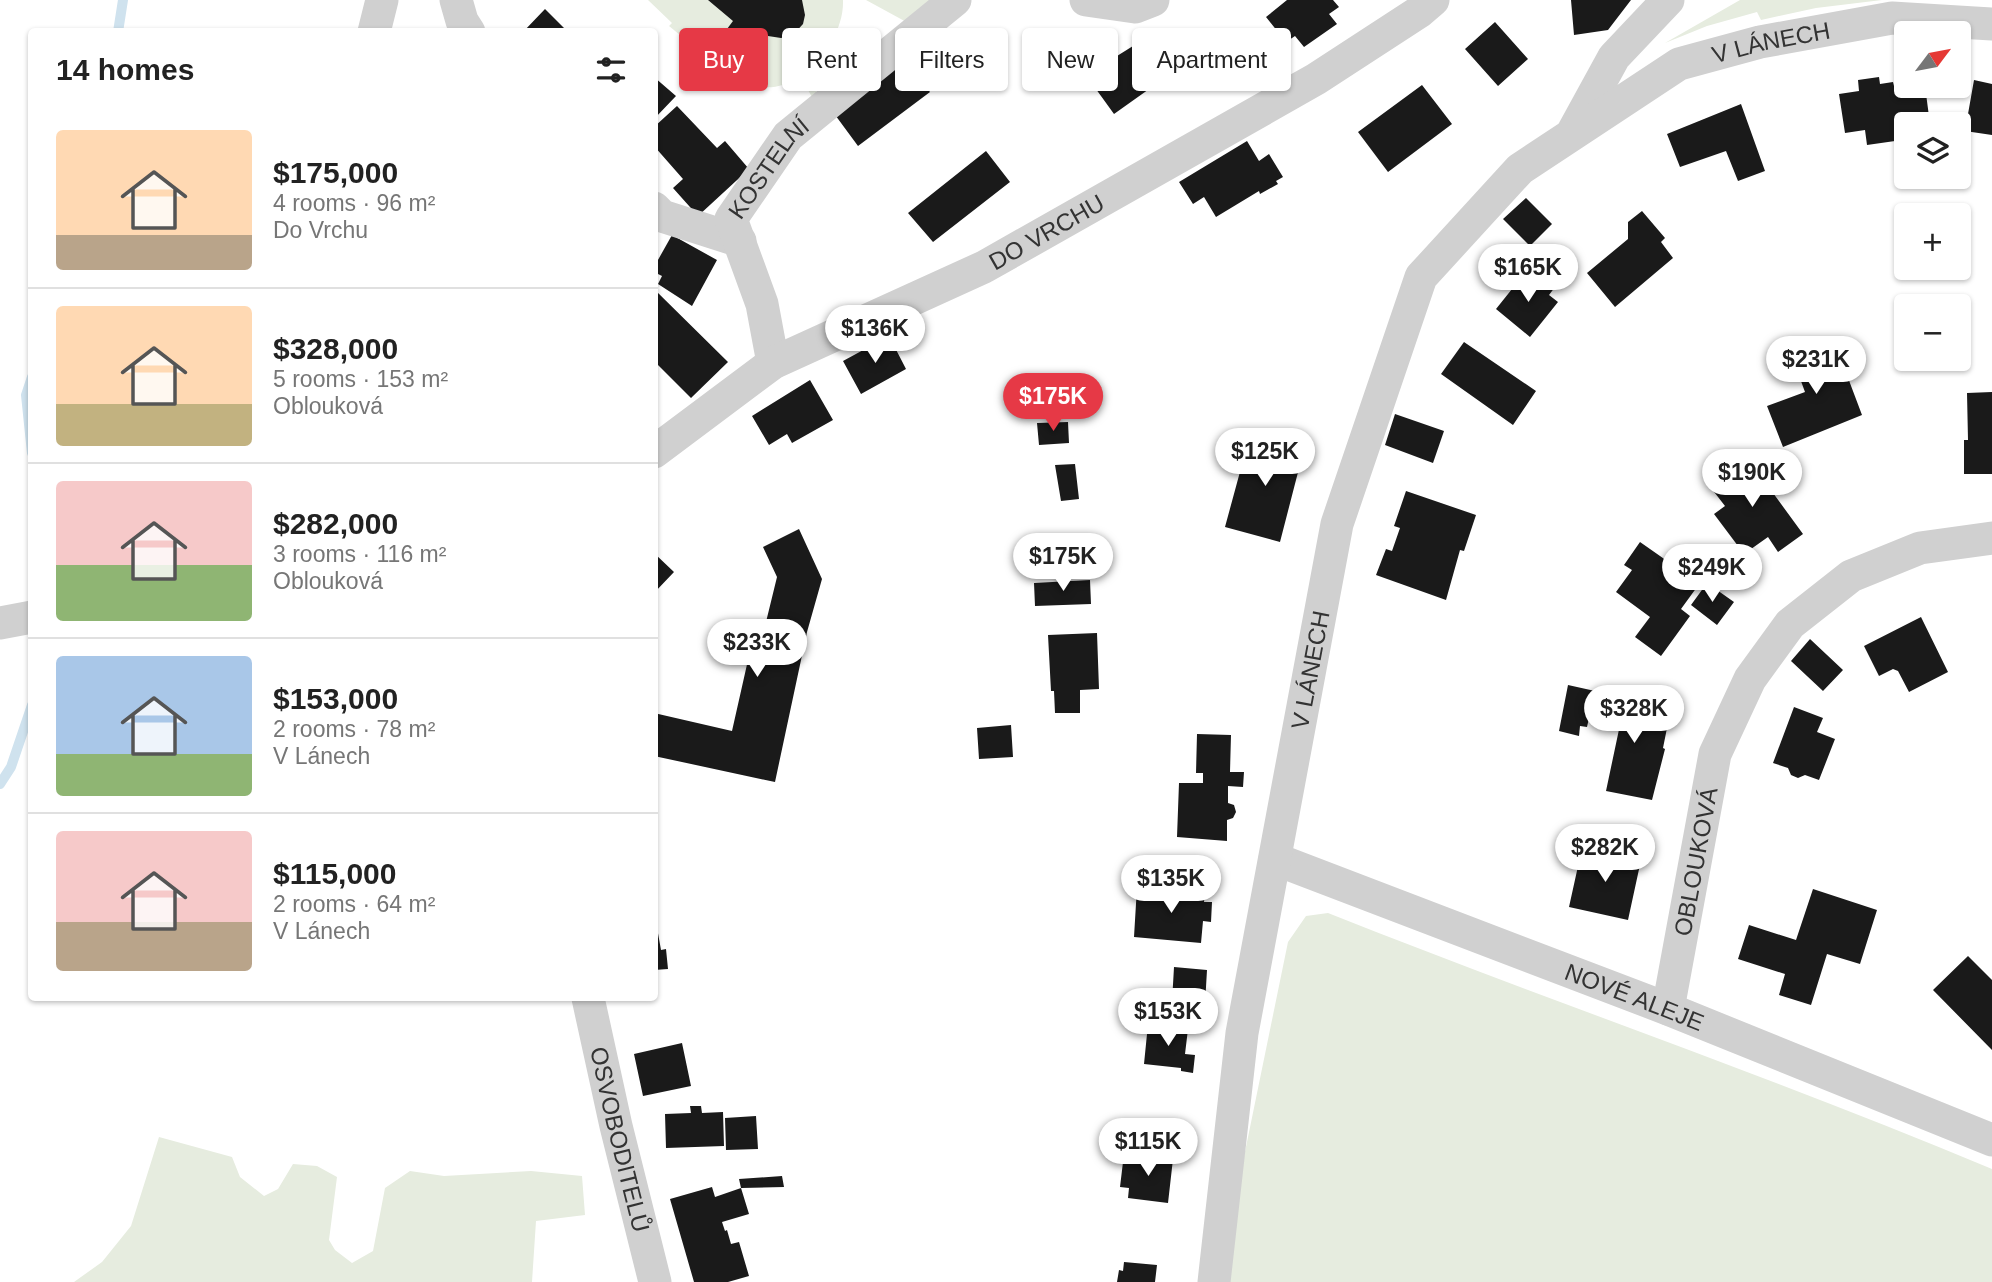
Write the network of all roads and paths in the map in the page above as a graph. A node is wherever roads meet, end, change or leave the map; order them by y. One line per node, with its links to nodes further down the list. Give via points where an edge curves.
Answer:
1 (382, 0): 9 (street)
2 (456, 0): 10 (street)
3 (955, 0): 13 (street, KOSTELNÍ, via 788,136 731,219)
4 (1086, 0): 5 (street, via 1135,7)
5 (1153, 0)
6 (1433, 0): 14 (street, DO VRCHU, via 1316,79 984,267)
7 (1668, 0): 11 (street, V LÁNECH, via 1614,57)
8 (1992, 24): 11 (street, V LÁNECH, via 1892,18 1760,42 1679,64)
9 (375, 28)
10 (466, 28)
11 (1571, 135): 19 (street, V LÁNECH, via 1520,169 1421,278 1337,524)
12 (658, 212): 13 (street, KOSTELNÍ)
13 (740, 241): 14 (street, KOSTELNÍ, via 762,304)
14 (773, 363): 15 (street, DO VRCHU)
15 (658, 449)
16 (1992, 538): 21 (street, OBLOUKOVÁ, via 1920,548 1851,576 1790,624 1750,679 1715,754)
17 (28, 618): 18 (street)
18 (0, 623)
19 (1275, 859): 21 (street, NOVÉ ALEJE); 24 (street, V LÁNECH, via 1242,1033)
20 (589, 1001): 23 (street, OSVOBODITELŮ)
21 (1668, 1009): 22 (street, NOVÉ ALEJE)
22 (1992, 1140)
23 (655, 1282)
24 (1214, 1282)

